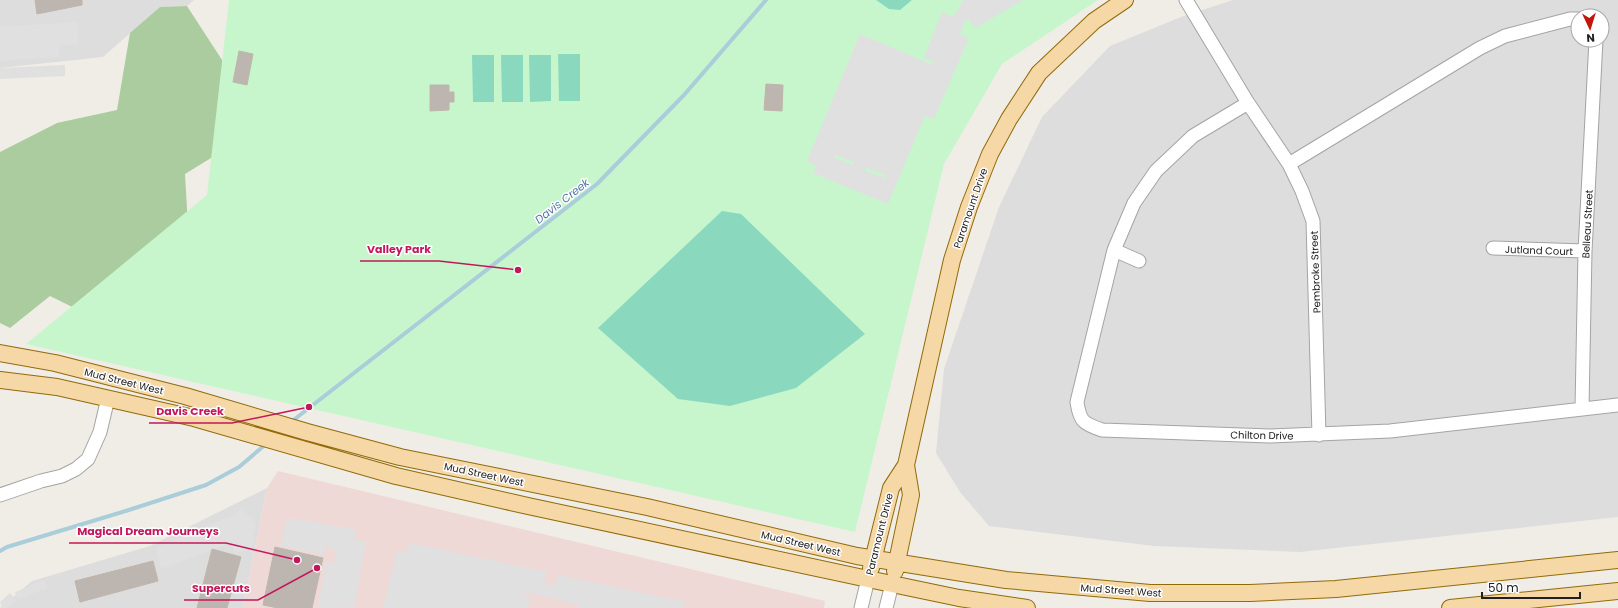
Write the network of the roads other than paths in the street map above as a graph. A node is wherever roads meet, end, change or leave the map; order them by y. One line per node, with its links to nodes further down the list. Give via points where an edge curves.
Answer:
1 (1125, 0): 17 (main road, Paramount Drive, via 1094,21 1039,73 990,154 952,260)
2 (1186, 0): 5 (street, Pembroke Street)
3 (1570, 19): 6 (street, via 1505,36 1480,48)
4 (1596, 48): 9 (street, Belleau Street)
5 (1248, 103): 6 (street, Pembroke Street); 8 (street, Chilton Drive, via 1193,136 1156,172 1134,203)
6 (1289, 164): 16 (street, Pembroke Street, via 1313,221)
7 (1493, 248): 9 (street, Jutland Court)
8 (1114, 250): 10 (street); 16 (street, Chilton Drive, via 1077,402 1079,415 1086,424 1102,430 1270,436)
9 (1586, 252): 15 (street, Belleau Street)
10 (1139, 261)
11 (0, 353): 19 (main road, Mud Street West, via 55,363 184,396 400,457 646,507)
12 (0, 380): 13 (main road, Mud Street West, via 57,387)
13 (108, 398): 18 (street, via 100,432 88,459 62,476); 22 (main road, Mud Street West, via 179,415 412,480 724,550)
14 (1618, 405): 15 (street, Chilton Drive)
15 (1582, 408): 16 (street, Chilton Drive, via 1390,431)
16 (1319, 434)
17 (906, 464): 19 (main road, Paramount Drive, via 891,488); 21 (main road, Paramount Drive, via 911,495)
18 (0, 495)
19 (873, 558): 21 (main road, Mud Street West); 22 (main road, Paramount Drive)
20 (1618, 560): 21 (main road, Mud Street West, via 1336,589 1150,593 1006,580)
21 (897, 562): 23 (main road, Paramount Drive)
22 (868, 579): 23 (main road, Mud Street West); 25 (street, Paramount Drive)
23 (892, 584): 26 (street, Paramount Drive); 27 (main road, Mud Street West, via 959,598)
24 (1618, 591): 28 (main road)
25 (861, 608)
26 (886, 608)
27 (1028, 608)
28 (1450, 608)

